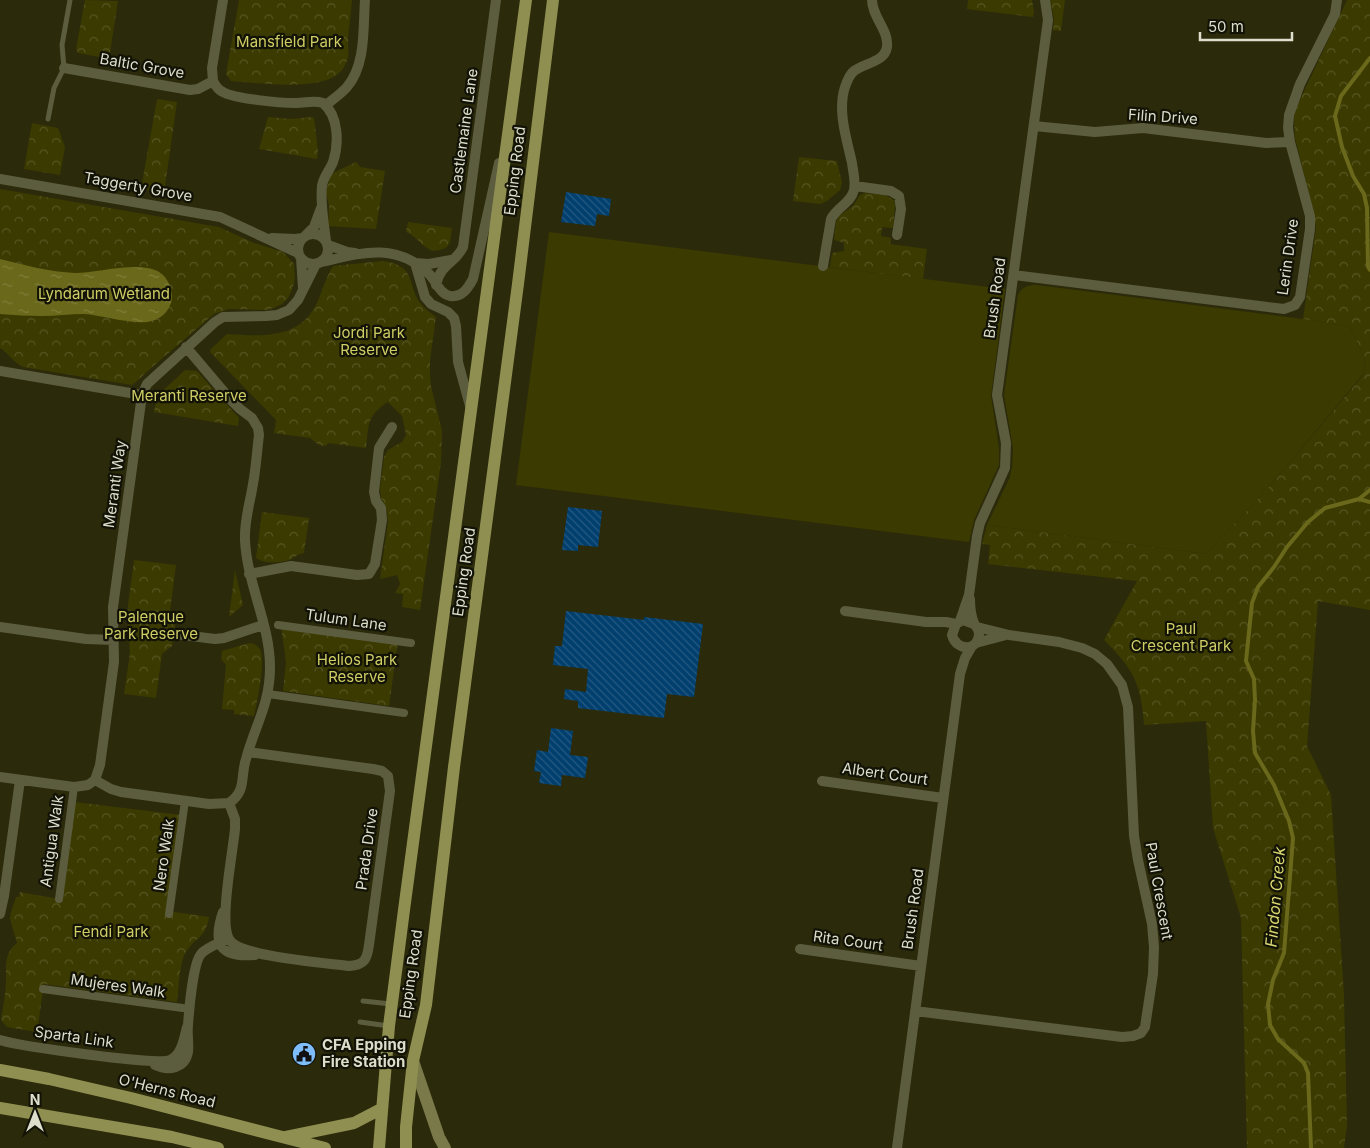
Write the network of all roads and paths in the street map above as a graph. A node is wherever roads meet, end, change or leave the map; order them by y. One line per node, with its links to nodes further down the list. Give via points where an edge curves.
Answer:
1 (70, 0): 10 (lane, via 62,46)
2 (223, 0): 11 (street)
3 (365, 0): 12 (street, via 358,71 347,87)
4 (496, 0): 26 (street, Castlemaine Lane, via 463,246 458,256)
5 (526, 0): 13 (main road, Epping Road)
6 (553, 0): 79 (main road, Epping Road, via 426,1005)
7 (872, 0): 18 (street, via 873,10 887,40 886,52 852,73 842,99)
8 (1045, 0): 15 (street, Brush Road, via 1048,20)
9 (1337, 0): 16 (street, Lerin Drive, via 1335,14 1289,115)
10 (64, 68): 11 (street, Baltic Grove, via 190,90); 14 (lane, via 54,88)
11 (212, 81): 12 (street, via 230,95)
12 (326, 105): 19 (street, via 335,123 336,140 334,160 322,183)
13 (510, 114): 31 (street, via 473,279 462,294 453,297 444,294); 36 (main road, Epping Road)
14 (48, 119)
15 (1034, 126): 16 (street, Filin Drive, via 1095,132 1142,128 1266,143); 30 (street, Brush Road)
16 (1290, 142): 30 (street, Lerin Drive, via 1310,216 1300,297 1295,305 1284,309)
17 (0, 179): 22 (street, Taggerty Grove, via 208,215)
18 (855, 186): 20 (street, via 891,191 899,196 901,209); 29 (street, via 852,196 831,219)
19 (322, 202): 21 (street, via 314,227); 23 (street)
20 (897, 235)
21 (304, 236): 22 (street, Taggerty Grove, via 295,239); 23 (street, via 315,234 324,237); 25 (street, via 298,245)
22 (266, 238): 25 (street, Taggerty Grove)
23 (327, 243): 24 (street); 27 (street, via 328,254)
24 (358, 254): 27 (street); 28 (street, via 387,252 402,255)
25 (299, 256): 27 (street, via 308,264); 32 (street)
26 (451, 260): 28 (street); 31 (street, Castlemaine Lane, via 438,275)
27 (319, 263): 32 (street, Meranti Way)
28 (415, 263): 31 (street, via 428,272); 36 (street, via 425,297 454,318 458,362)
29 (824, 266)
30 (1014, 275): 39 (street, Brush Road, via 997,395 1006,443 1005,468 980,522)
31 (436, 285)
32 (303, 289): 33 (street, Meranti Way, via 289,310 277,315 223,317)
33 (186, 348): 35 (street, Meranti Way, via 153,377); 38 (street, via 258,428 245,530)
34 (0, 371): 35 (street)
35 (142, 395): 50 (street, Meranti Way, via 113,607)
36 (471, 410): 73 (main road, Epping Road)
37 (392, 426): 38 (street, via 379,448 374,492 382,520 375,564 369,574 291,566)
38 (250, 574): 43 (street)
39 (969, 595): 42 (street, Brush Road); 45 (street, Brush Road)
40 (845, 611): 41 (street)
41 (926, 622): 42 (street); 49 (street)
42 (958, 623): 45 (street, via 967,620); 49 (street)
43 (264, 625): 47 (street, via 215,639); 54 (street, via 270,668)
44 (278, 625): 51 (street, Tulum Lane)
45 (976, 625): 48 (street, Paul Crescent); 52 (street, via 979,635)
46 (0, 627): 50 (street)
47 (175, 634)
48 (1009, 635): 52 (street, Paul Crescent); 75 (street, Paul Crescent, via 1059,642 1096,654 1122,685 1128,707 1134,836 1154,947 1145,1027 1141,1033 1122,1036)
49 (954, 639): 52 (street, via 964,648); 53 (street, Brush Road)
50 (114, 640): 59 (street, Meranti Way, via 112,681)
51 (411, 642)
52 (974, 644): 53 (street, Brush Road)
53 (960, 674): 62 (street, Brush Road)
54 (268, 694): 55 (street); 56 (street)
55 (404, 713)
56 (248, 752): 64 (street, via 240,792); 68 (street, Prada Drive, via 382,771 390,784 366,960 358,966 349,966 259,954 234,955 226,952)
57 (0, 777): 58 (street)
58 (20, 780): 61 (street); 66 (street)
59 (95, 780): 61 (street, via 88,785); 63 (street, via 121,792)
60 (822, 781): 62 (street, Albert Court)
61 (74, 787): 65 (street, Antigua Walk)
62 (943, 798): 70 (street, Brush Road)
63 (185, 801): 64 (street); 67 (street, Nero Walk)
64 (229, 803): 68 (street, via 236,830 226,904 218,927 218,936)
65 (59, 898)
66 (0, 914)
67 (169, 914)
68 (224, 941): 74 (street, Sparta Link, via 205,950 198,960)
69 (800, 949): 70 (street, Rita Court)
70 (921, 966): 75 (street, Brush Road)
71 (43, 989): 74 (street, Mujeres Walk)
72 (363, 1001): 73 (lane)
73 (392, 1004): 77 (main road, Epping Road)
74 (190, 1009): 78 (street, Sparta Link, via 182,1046 175,1057 164,1062 144,1062)
75 (915, 1010): 89 (street, Brush Road)
76 (360, 1022): 77 (lane)
77 (389, 1026): 82 (main road, Epping Road)
78 (0, 1040)
79 (413, 1061): 87 (main road, Epping Road); 88 (main road, via 438,1137)
80 (0, 1070): 83 (main road, O'Herns Road, via 131,1098)
81 (0, 1108): 85 (main road)
82 (381, 1109): 83 (main road, via 354,1123); 84 (main road, Epping Road)
83 (281, 1138): 86 (main road, O'Herns Road)
84 (379, 1142)
85 (218, 1148)
86 (325, 1148)
87 (406, 1148)
88 (445, 1148)
89 (897, 1148)

